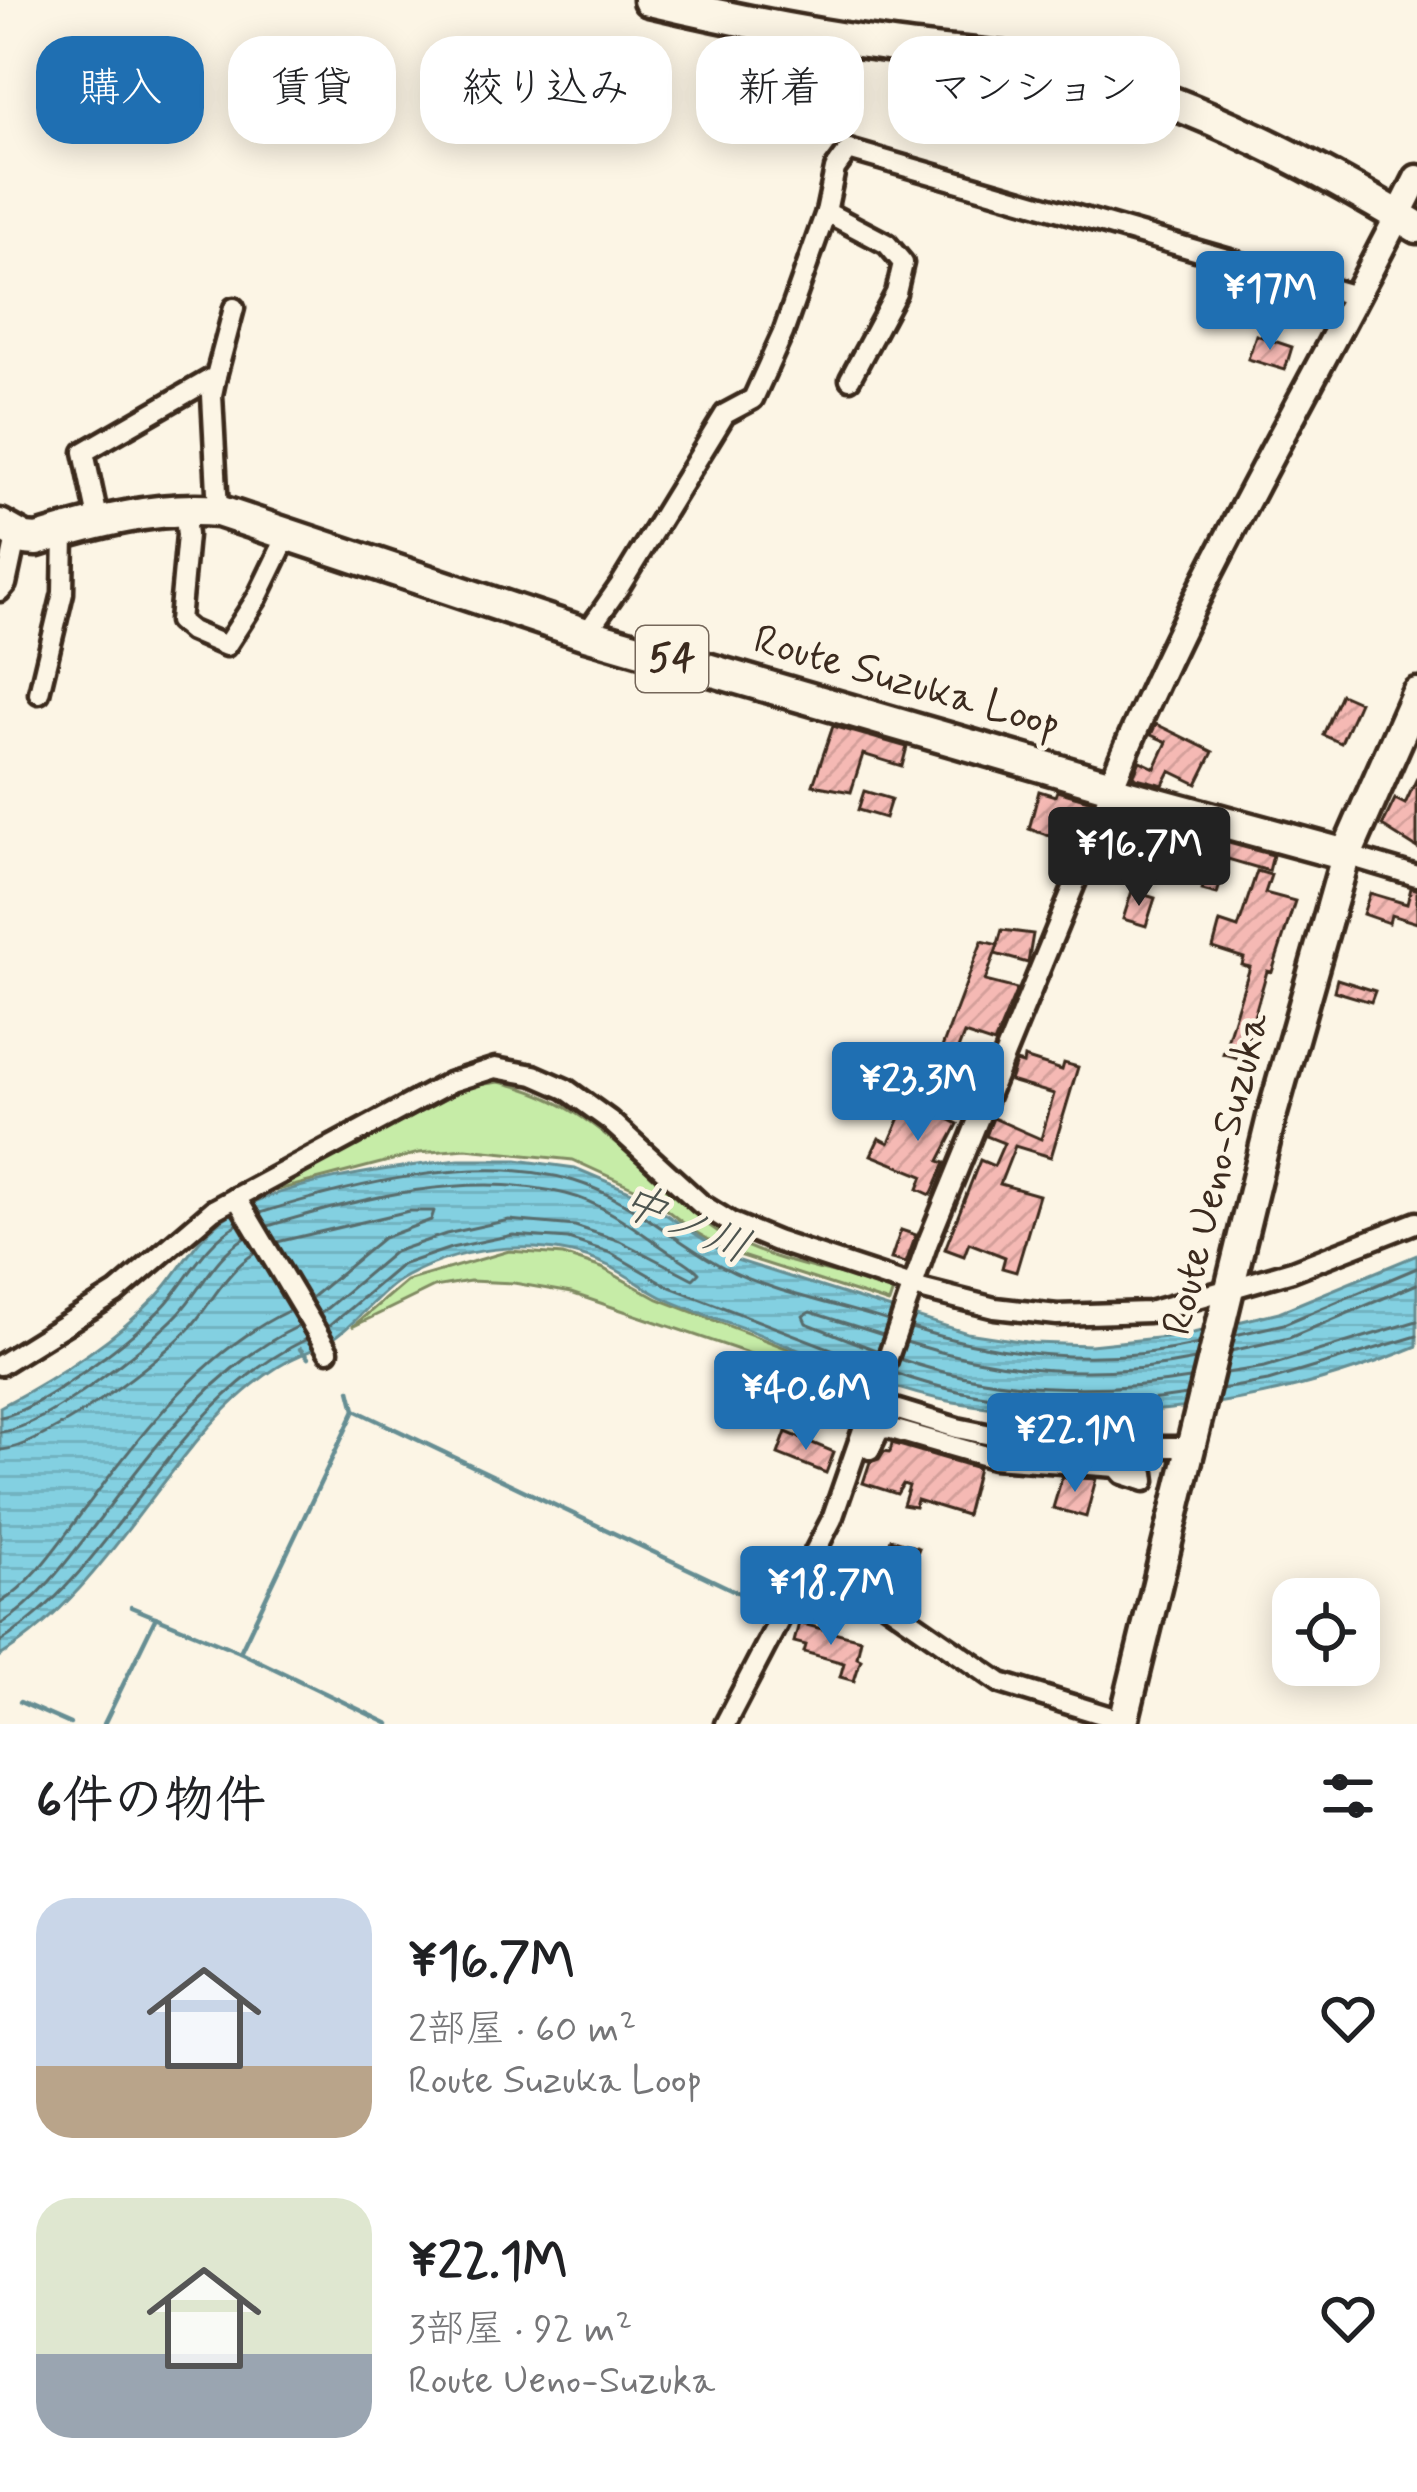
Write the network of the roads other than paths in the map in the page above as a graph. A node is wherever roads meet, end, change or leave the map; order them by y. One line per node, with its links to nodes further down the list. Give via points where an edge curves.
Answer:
1 (649, 0): 4 (main road, via 769,28 1081,72 1288,153)
2 (1417, 178): 4 (street)
3 (826, 212): 5 (street, via 835,169 849,150); 8 (street, via 887,244 903,263 896,293); 16 (street, via 753,399 725,414)
4 (1407, 222): 5 (street)
5 (1355, 296): 19 (street, via 1184,625)
6 (234, 308): 7 (street)
7 (216, 376): 10 (street); 11 (street, via 84,452)
8 (850, 379)
9 (184, 508): 10 (main road, Route Suzuka Loop / 54); 11 (main road, Route Suzuka Loop / 54); 14 (street, via 179,621 226,646)
10 (218, 511): 14 (main road, Route Suzuka Loop / 54)
11 (99, 524): 13 (main road, Route Suzuka Loop / 54)
12 (8, 529): 13 (main road, Route Suzuka Loop / 54, via 37,540); 15 (street)
13 (64, 532): 17 (street, via 63,593)
14 (289, 532): 16 (main road, Route Suzuka Loop / 54)
15 (0, 591)
16 (586, 634): 19 (main road, Route Suzuka Loop / 54)
17 (39, 693)
18 (1417, 694): 20 (main road)
19 (1111, 786): 20 (main road, Route Suzuka Loop / 54); 24 (street)
20 (1346, 855): 21 (street); 25 (main road, Route Ueno-Suzuka)
21 (1417, 876)
22 (236, 1197): 24 (street, via 452,1082 514,1070 579,1098 730,1222); 26 (street); 27 (street, via 116,1293)
23 (1417, 1222): 25 (street)
24 (917, 1289): 25 (street, via 1057,1316 1149,1312); 28 (street)
25 (1229, 1293): 30 (main road, Route Ueno-Suzuka)
26 (328, 1351)
27 (0, 1365)
28 (876, 1401): 29 (street); 31 (street)
29 (1016, 1441): 30 (street); 31 (street, via 1124,1462 1145,1481 1117,1467 993,1458 879,1430)
30 (1192, 1447): 32 (main road, Route Ueno-Suzuka)
31 (821, 1558): 32 (street, via 1001,1683); 33 (street)
32 (1124, 1722)
33 (725, 1724)

